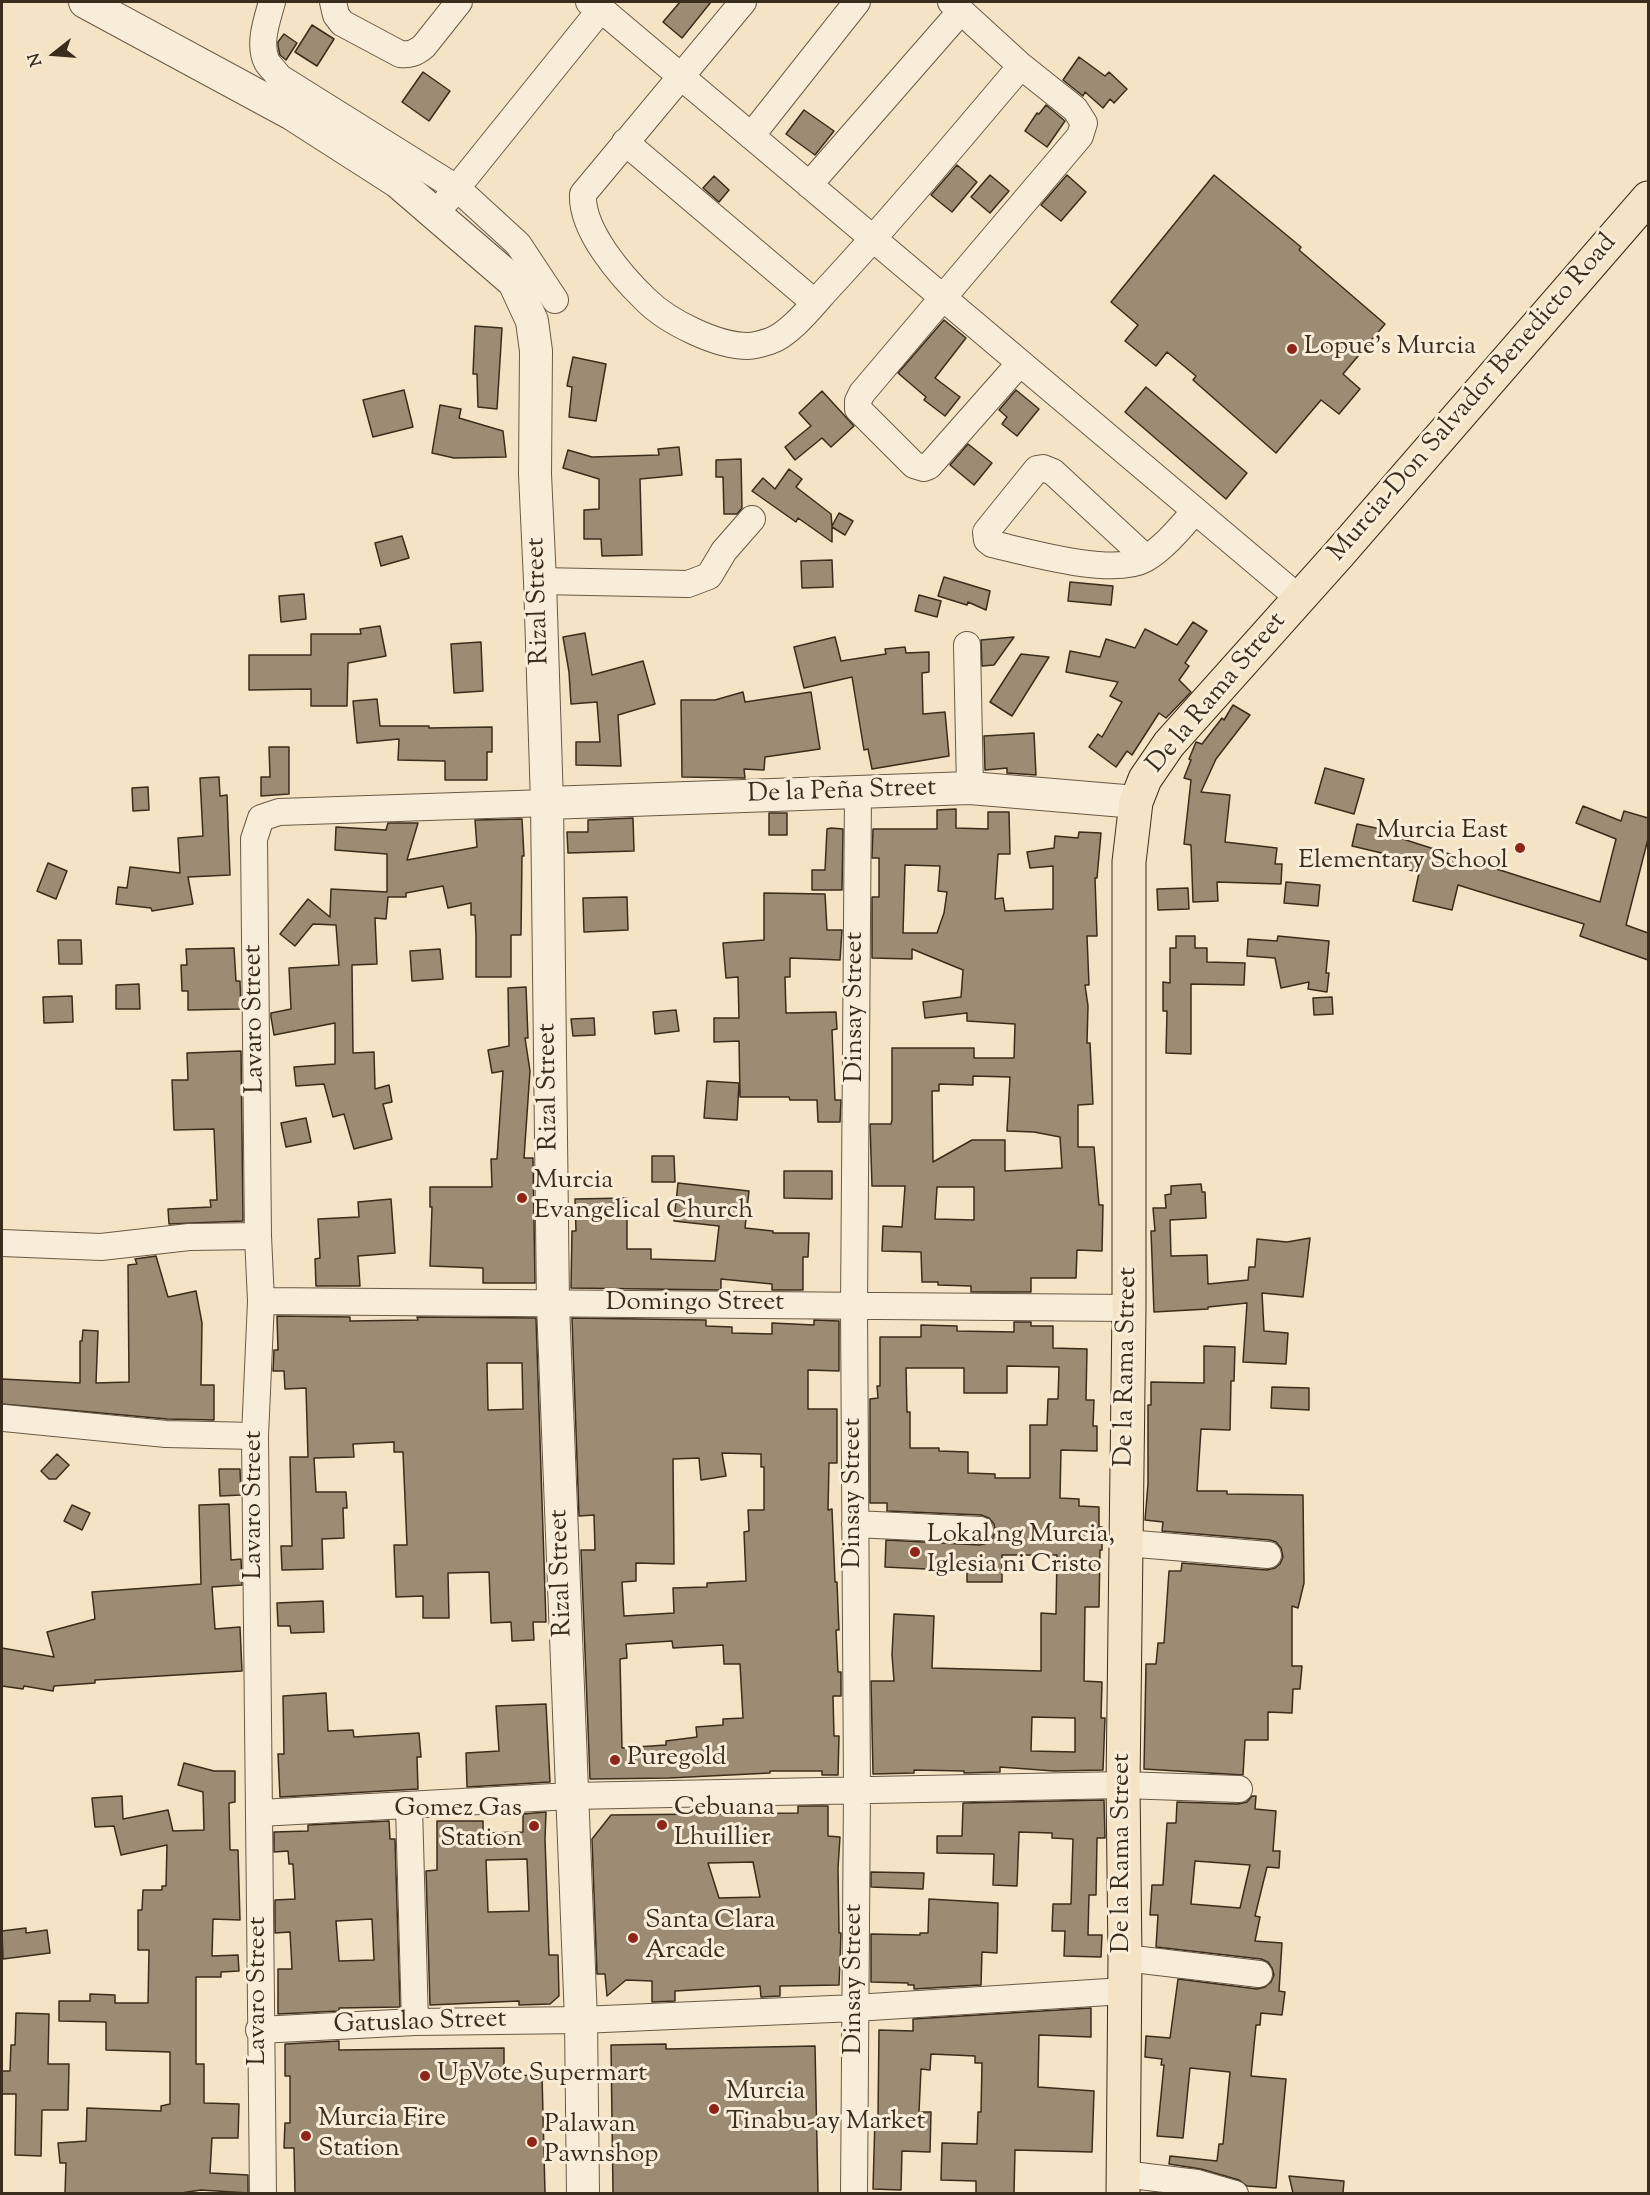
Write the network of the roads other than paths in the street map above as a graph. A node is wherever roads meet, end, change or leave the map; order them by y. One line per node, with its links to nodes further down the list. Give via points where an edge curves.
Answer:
1 (86, 2): 11 (street, Rizal Street)
2 (272, 2): 11 (street, via 263,46)
3 (333, 2): 4 (street, via 342,23 409,55 423,46)
4 (459, 2)
5 (743, 2): 10 (street)
6 (857, 2): 12 (street)
7 (595, 5): 10 (street); 15 (street)
8 (956, 6): 9 (street); 14 (street)
9 (1021, 66): 18 (street); 19 (street, via 1075,109 1084,123 1080,136)
10 (680, 76): 12 (street); 13 (street)
11 (273, 89): 15 (street); 17 (street, Rizal Street, via 292,114 398,182)
12 (750, 136): 14 (street)
13 (625, 142): 21 (street); 21 (street, via 583,194 582,206 588,224 624,279 655,309 721,341 750,346 773,340)
14 (809, 185): 18 (street)
15 (458, 189): 17 (street); 20 (street, via 518,244)
16 (1648, 198): 27 (highway, Murcia-Don Salvador Benedicto Road)
17 (435, 213): 26 (street, Rizal Street, via 514,282 532,321 536,351 535,474)
18 (873, 239): 19 (street); 21 (street)
19 (942, 298): 22 (street); 22 (street, via 858,401 858,409 914,465 928,466)
20 (555, 300)
21 (814, 302)
22 (1020, 363): 23 (street)
23 (1195, 511): 25 (street); 27 (street)
24 (752, 519): 26 (street, via 724,550 709,576 688,584)
25 (1146, 558): 25 (street, via 1121,566 1080,562 992,544 986,532 1037,469 1043,468 1053,472)
26 (540, 581): 32 (street, Rizal Street)
27 (1299, 599): 31 (highway, De la Rama Street, via 1169,744)
28 (967, 645): 29 (street)
29 (970, 788): 30 (street, De la Peña Street); 31 (street, De la Peña Street)
30 (858, 793): 32 (street, De la Peña Street); 37 (street, Dinsay Street)
31 (1136, 802): 38 (highway, De la Rama Street, via 1129,862)
32 (546, 803): 33 (street, Lavaro Street, via 279,812 261,818 254,839); 36 (street, Rizal Street)
33 (258, 1236): 34 (street, via 189,1237 101,1247); 35 (street, Lavaro Street)
34 (2, 1243)
35 (261, 1301): 36 (street, Domingo Street); 40 (street, Lavaro Street)
36 (553, 1304): 37 (street, Domingo Street); 48 (street, Rizal Street)
37 (854, 1306): 38 (street, Domingo Street); 41 (street, Dinsay Street)
38 (1129, 1308): 43 (highway, De la Rama Street)
39 (4, 1418): 40 (street, via 166,1434)
40 (255, 1436): 50 (street, Lavaro Street)
41 (855, 1524): 42 (street); 47 (street, Dinsay Street)
42 (980, 1530)
43 (1126, 1543): 44 (street); 45 (highway, De la Rama Street)
44 (1268, 1555)
45 (1123, 1785): 46 (street); 47 (street); 51 (highway, De la Rama Street)
46 (1239, 1789)
47 (857, 1790): 48 (street); 54 (street, Dinsay Street)
48 (571, 1796): 49 (street); 55 (street, Rizal Street)
49 (409, 1807): 50 (street); 56 (street)
50 (260, 1813): 57 (street, Lavaro Street)
51 (1125, 1958): 52 (street); 53 (highway, De la Rama Street)
52 (1259, 1974)
53 (1124, 1991): 54 (street, Gatuslao Street); 58 (highway, De la Rama Street)
54 (855, 2008): 55 (street, Gatuslao Street); 61 (street, Dinsay Street)
55 (581, 2020): 56 (street, Gatuslao Street); 60 (street, Rizal Street)
56 (415, 2022): 57 (street, Gatuslao Street)
57 (259, 2030): 59 (street, Lavaro Street)
58 (1123, 2184): 62 (street, via 1197,2183)
59 (262, 2193)
60 (583, 2193)
61 (854, 2193)
62 (1235, 2193)

